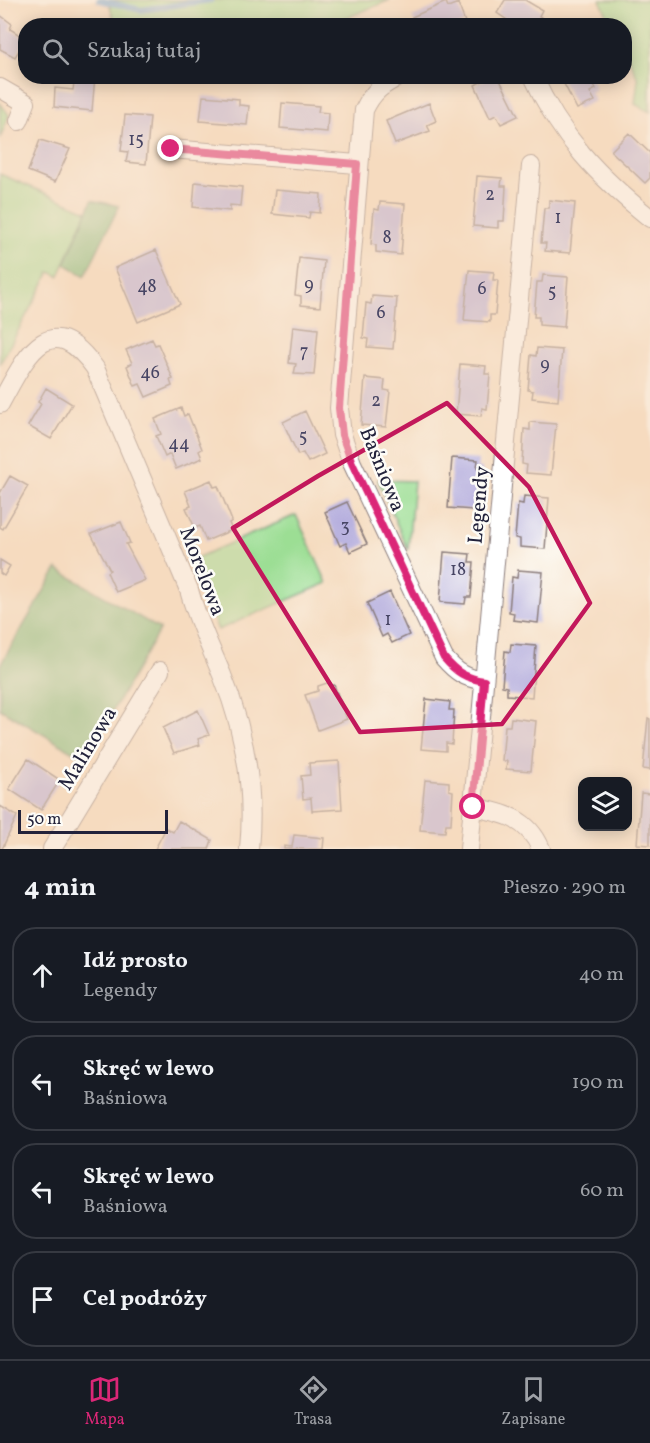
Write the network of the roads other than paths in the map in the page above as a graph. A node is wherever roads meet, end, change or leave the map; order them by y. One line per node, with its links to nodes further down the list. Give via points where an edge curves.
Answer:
1 (383, 84): 6 (street, Baśniowa, via 372,93 364,110)
2 (536, 84): 8 (street, via 572,144 609,186)
3 (0, 88): 4 (street, via 26,103)
4 (19, 121)
5 (171, 149): 6 (street)
6 (357, 164): 11 (street, Baśniowa, via 339,408 342,435 444,658 455,671)
7 (531, 166): 11 (street, Legendy)
8 (650, 218)
9 (0, 404): 14 (street, Morelowa, via 28,354 45,341 53,338 81,348 95,368 222,675 246,750 252,791)
10 (160, 670): 13 (street, Malinowa)
11 (484, 681): 12 (street, Legendy)
12 (473, 807): 15 (street, Legendy); 16 (street, via 506,813 524,822)
13 (52, 849)
14 (249, 849)
15 (469, 849)
16 (541, 849)

